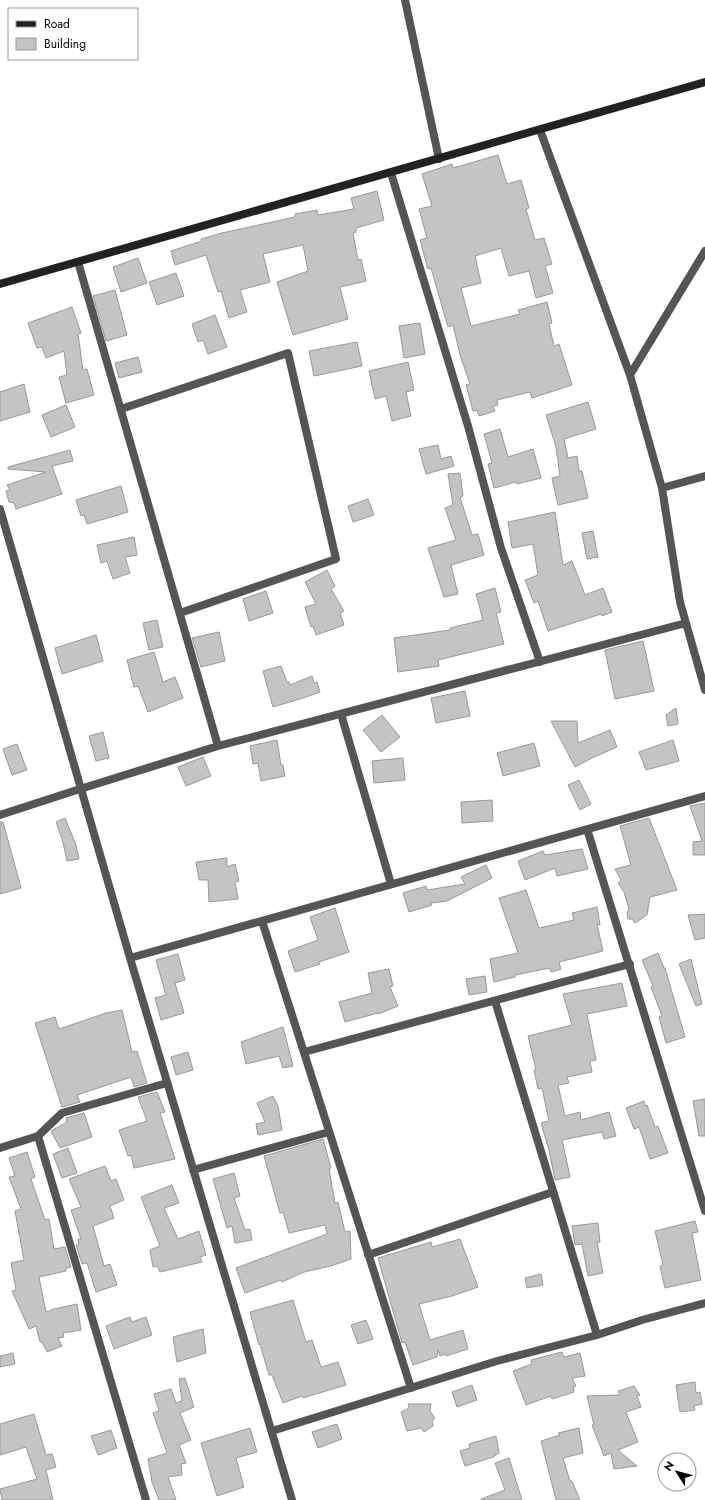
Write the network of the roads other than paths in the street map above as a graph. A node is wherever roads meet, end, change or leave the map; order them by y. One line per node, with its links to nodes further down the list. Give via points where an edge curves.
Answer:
1 (404, 0): 4 (street)
2 (705, 82): 3 (street)
3 (540, 130): 4 (street); 9 (street)
4 (439, 159): 5 (street)
5 (391, 173): 7 (street); 16 (street, via 468,426 501,548)
6 (705, 251): 9 (street)
7 (78, 262): 8 (street); 10 (street)
8 (0, 284)
9 (630, 375): 12 (street)
10 (121, 409): 14 (street); 14 (street, via 288,353 336,559)
11 (705, 476): 12 (street)
12 (662, 488): 15 (street, via 680,602)
13 (0, 509): 20 (street)
14 (180, 613): 19 (street)
15 (686, 623): 16 (street); 17 (street)
16 (540, 662): 18 (street)
17 (705, 690)
18 (341, 714): 19 (street); 24 (street)
19 (218, 746): 20 (street)
20 (80, 789): 22 (street); 26 (street)
21 (705, 796): 23 (street)
22 (0, 815)
23 (587, 829): 24 (street); 27 (street)
24 (391, 884): 25 (street)
25 (262, 921): 26 (street); 29 (street)
26 (130, 958): 30 (street)
27 (630, 964): 28 (street); 36 (street)
28 (495, 1001): 29 (street); 35 (street)
29 (304, 1052): 31 (street)
30 (166, 1083): 32 (street, via 62,1113); 34 (street)
31 (329, 1132): 34 (street); 37 (street)
32 (38, 1136): 33 (street); 42 (street)
33 (0, 1148)
34 (193, 1170): 41 (street)
35 (554, 1192): 37 (street); 39 (street)
36 (705, 1211)
37 (368, 1255): 40 (street)
38 (705, 1303): 39 (street)
39 (597, 1335): 40 (street, via 497,1361)
40 (411, 1388): 41 (street)
41 (272, 1431): 43 (street)
42 (146, 1500)
43 (292, 1500)

